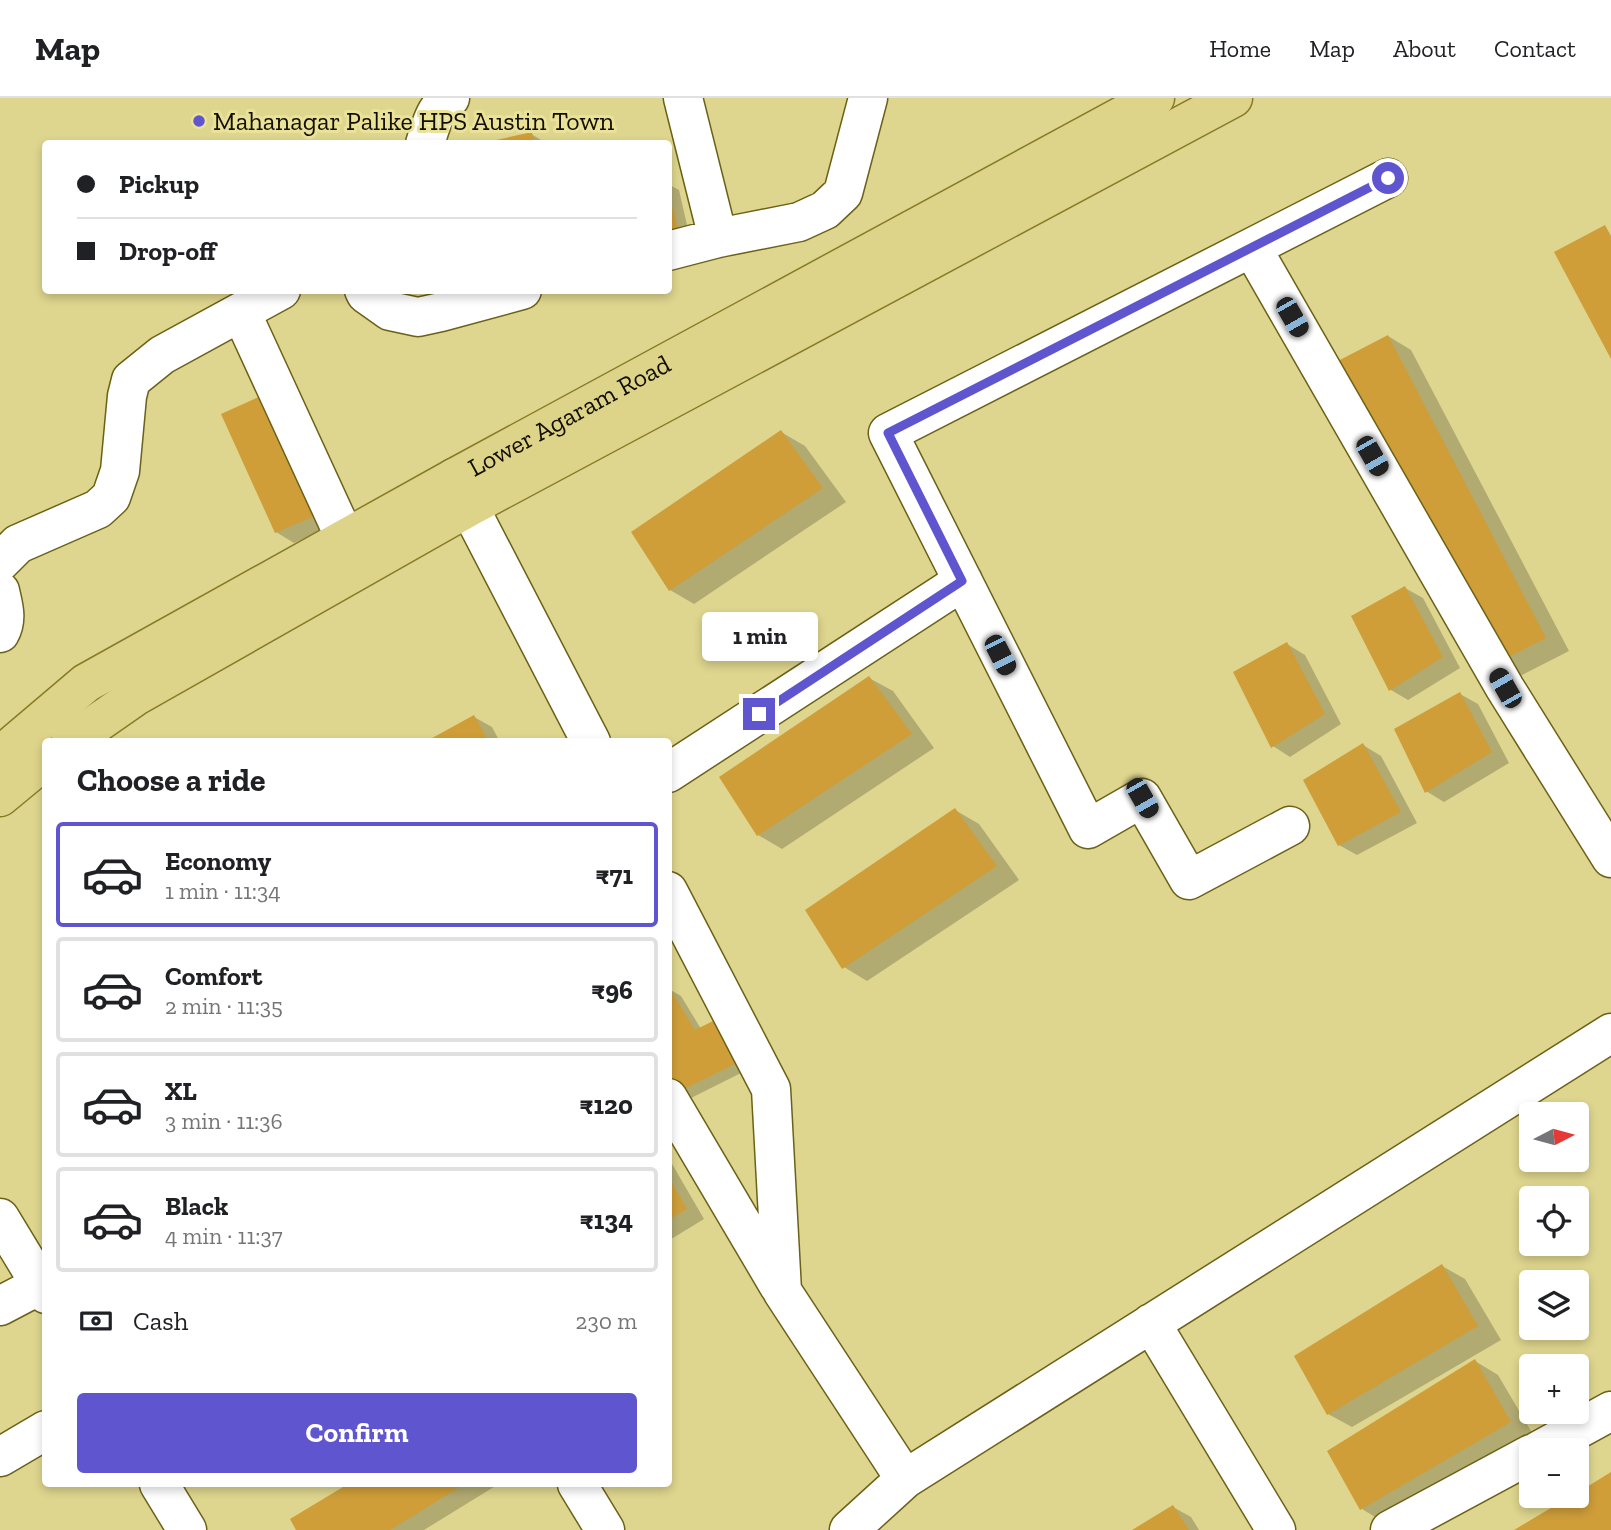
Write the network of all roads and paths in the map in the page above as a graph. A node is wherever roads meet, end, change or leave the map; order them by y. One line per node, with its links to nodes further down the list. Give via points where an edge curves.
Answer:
1 (450, 98): 6 (lane, via 434,114)
2 (683, 98): 8 (lane)
3 (869, 98): 8 (lane, via 843,192 825,210 799,222)
4 (1155, 98): 15 (main road, Lower Agaram Road)
5 (1233, 98): 15 (main road, Lower Agaram Road)
6 (426, 140)
7 (1388, 178): 9 (lane)
8 (718, 237): 10 (lane)
9 (1252, 248): 18 (lane, via 888,433); 28 (lane, via 1505,688)
10 (672, 250)
11 (274, 294): 14 (lane)
12 (366, 294): 13 (lane, via 390,311 418,317)
13 (507, 294)
14 (241, 312): 16 (lane); 17 (lane, via 162,355 131,380 120,471 111,497 98,509 18,544)
15 (461, 492): 16 (main road, Lower Agaram Road); 21 (main road, Lower Agaram Road); 22 (lane)
16 (345, 538): 23 (main road, Lower Agaram Road, via 86,682)
17 (0, 562)
18 (962, 581): 25 (lane); 27 (lane, via 1088,829 1142,798 1189,880)
19 (0, 591): 20 (lane, via 5,619)
20 (0, 633)
21 (76, 738)
22 (589, 738)
23 (0, 756)
24 (42, 761): 26 (main road)
25 (672, 770)
26 (0, 797)
27 (1290, 826)
28 (1611, 858)
29 (672, 899): 35 (lane, via 771,1089)
30 (1611, 1033): 37 (lane)
31 (672, 1105): 35 (lane)
32 (0, 1218): 33 (lane)
33 (42, 1287)
34 (42, 1289): 36 (lane)
35 (782, 1291): 43 (lane)
36 (0, 1306)
37 (1151, 1323): 43 (lane); 49 (lane)
38 (1611, 1411): 40 (lane)
39 (42, 1432): 41 (lane)
40 (1562, 1438)
41 (0, 1457)
42 (1519, 1460): 50 (lane)
43 (905, 1479): 48 (lane)
44 (161, 1487): 46 (lane)
45 (579, 1487): 47 (lane)
46 (187, 1530)
47 (605, 1530)
48 (849, 1530)
49 (1276, 1530)
50 (1390, 1530)

